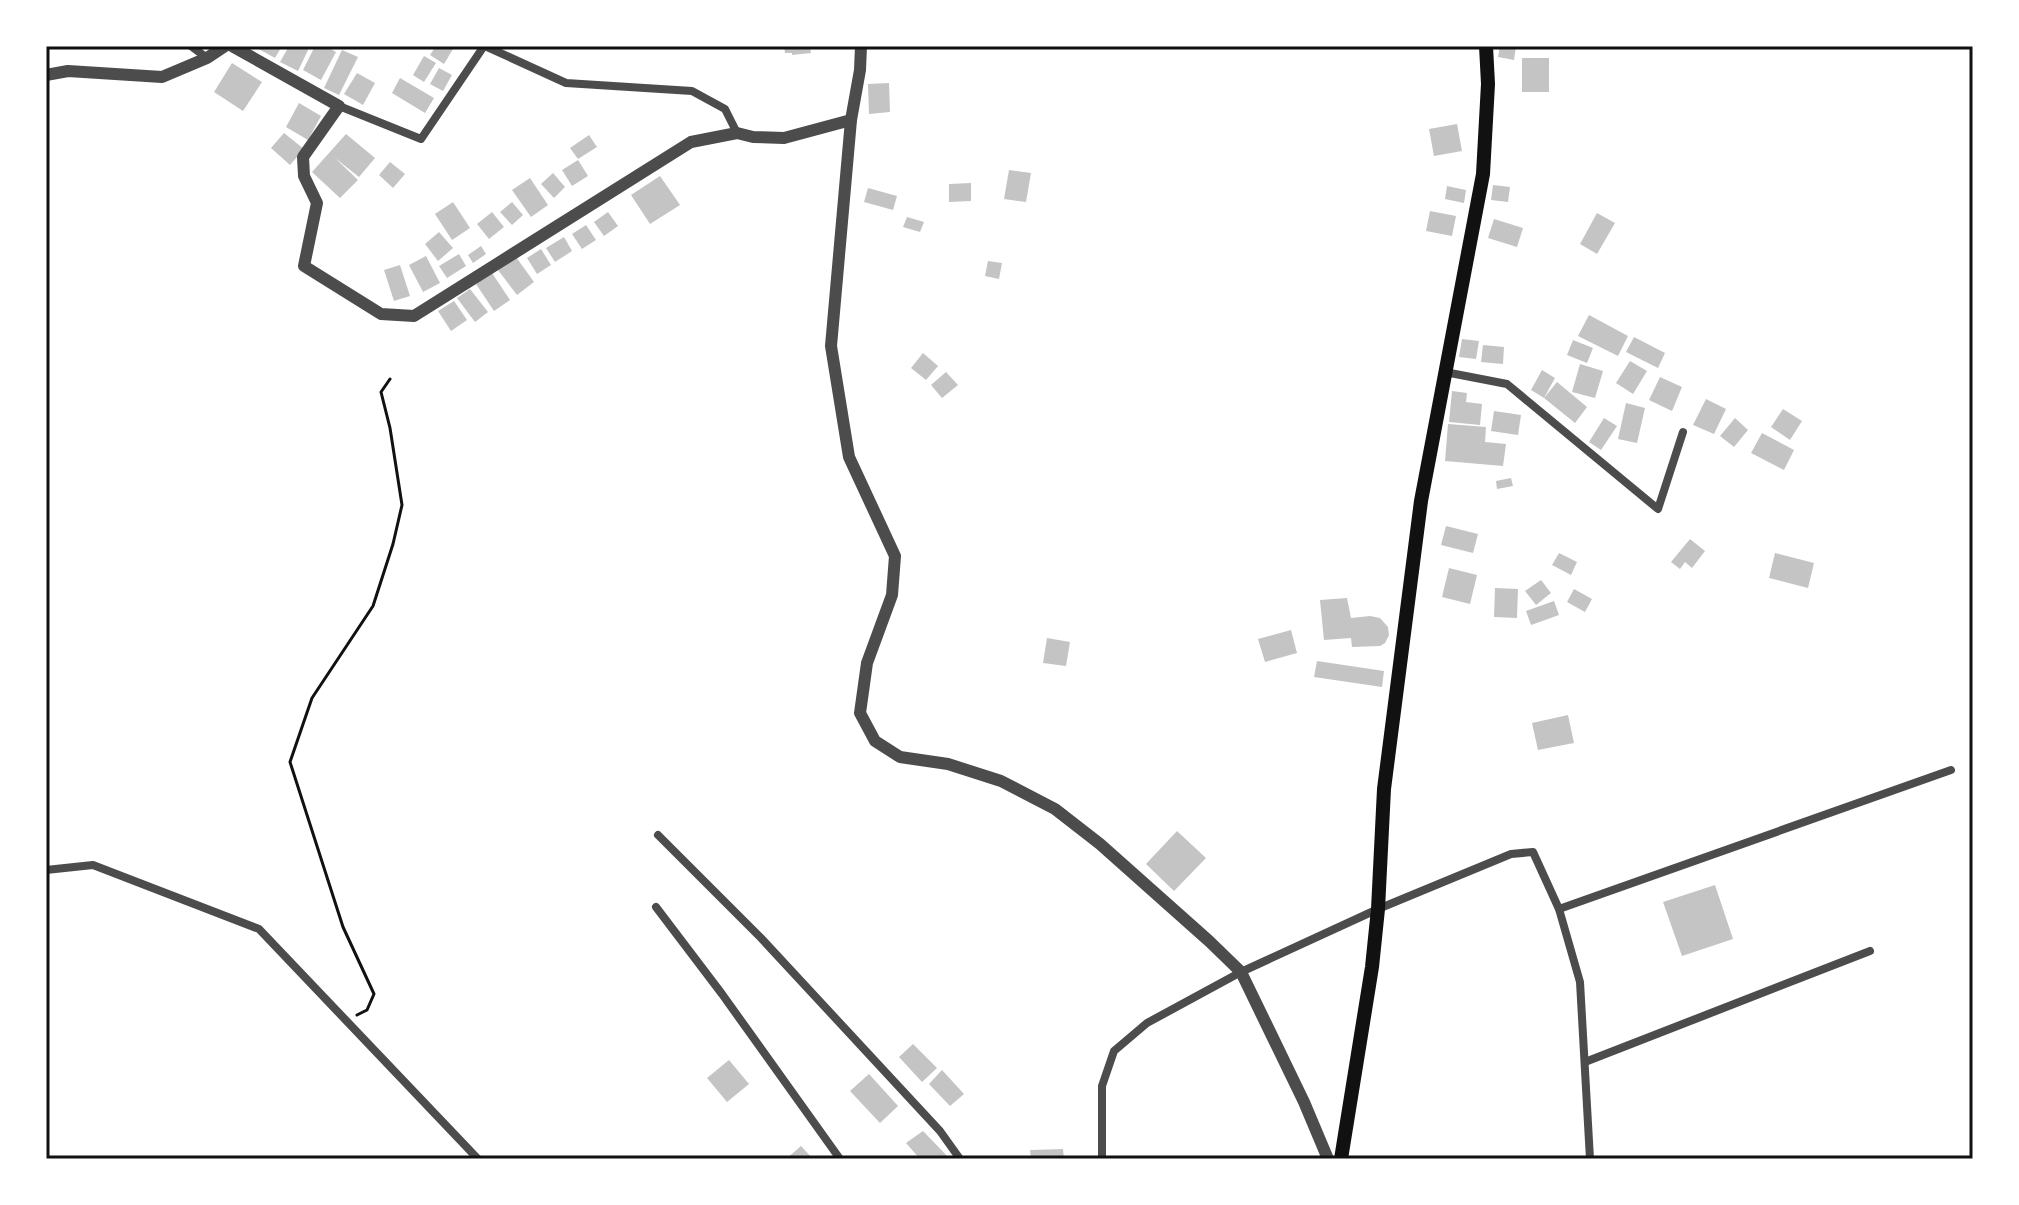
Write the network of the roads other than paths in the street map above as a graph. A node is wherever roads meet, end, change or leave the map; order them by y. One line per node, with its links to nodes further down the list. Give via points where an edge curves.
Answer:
1 (191, 46): 7 (street)
2 (225, 46): 7 (street)
3 (232, 46): 9 (street)
4 (484, 46): 9 (street, via 421,139); 11 (street, via 566,83 692,91 725,109)
5 (861, 46): 10 (street)
6 (1486, 46): 12 (main road, via 1483,174)
7 (207, 58): 8 (street, via 162,77 68,71)
8 (46, 75)
9 (339, 106): 11 (street, via 303,157 304,176 317,203 304,266 381,314 414,316 691,142)
10 (851, 120): 11 (street, via 784,138); 21 (street, via 831,346 849,457 895,556 892,595 867,663 860,713 875,741 900,757 948,764 1001,781 1055,809)
11 (737, 133)
12 (1445, 372): 13 (street, via 1507,384 1658,509); 18 (main road, via 1399,666 1384,789)
13 (1683, 432)
14 (1951, 770): 19 (street)
15 (658, 835): 25 (street, via 782,960)
16 (46, 870): 23 (street, via 93,865 259,929)
17 (656, 907): 24 (street)
18 (1378, 909): 19 (street, via 1511,854 1533,852); 21 (street); 28 (main road)
19 (1559, 909): 22 (street, via 1580,982)
20 (1870, 951): 22 (street)
21 (1241, 972): 26 (street, via 1147,1023 1114,1051 1102,1086); 27 (street)
22 (1585, 1062): 29 (street)
23 (478, 1159)
24 (840, 1159)
25 (960, 1159)
26 (1102, 1159)
27 (1328, 1159)
28 (1341, 1159)
29 (1590, 1159)

